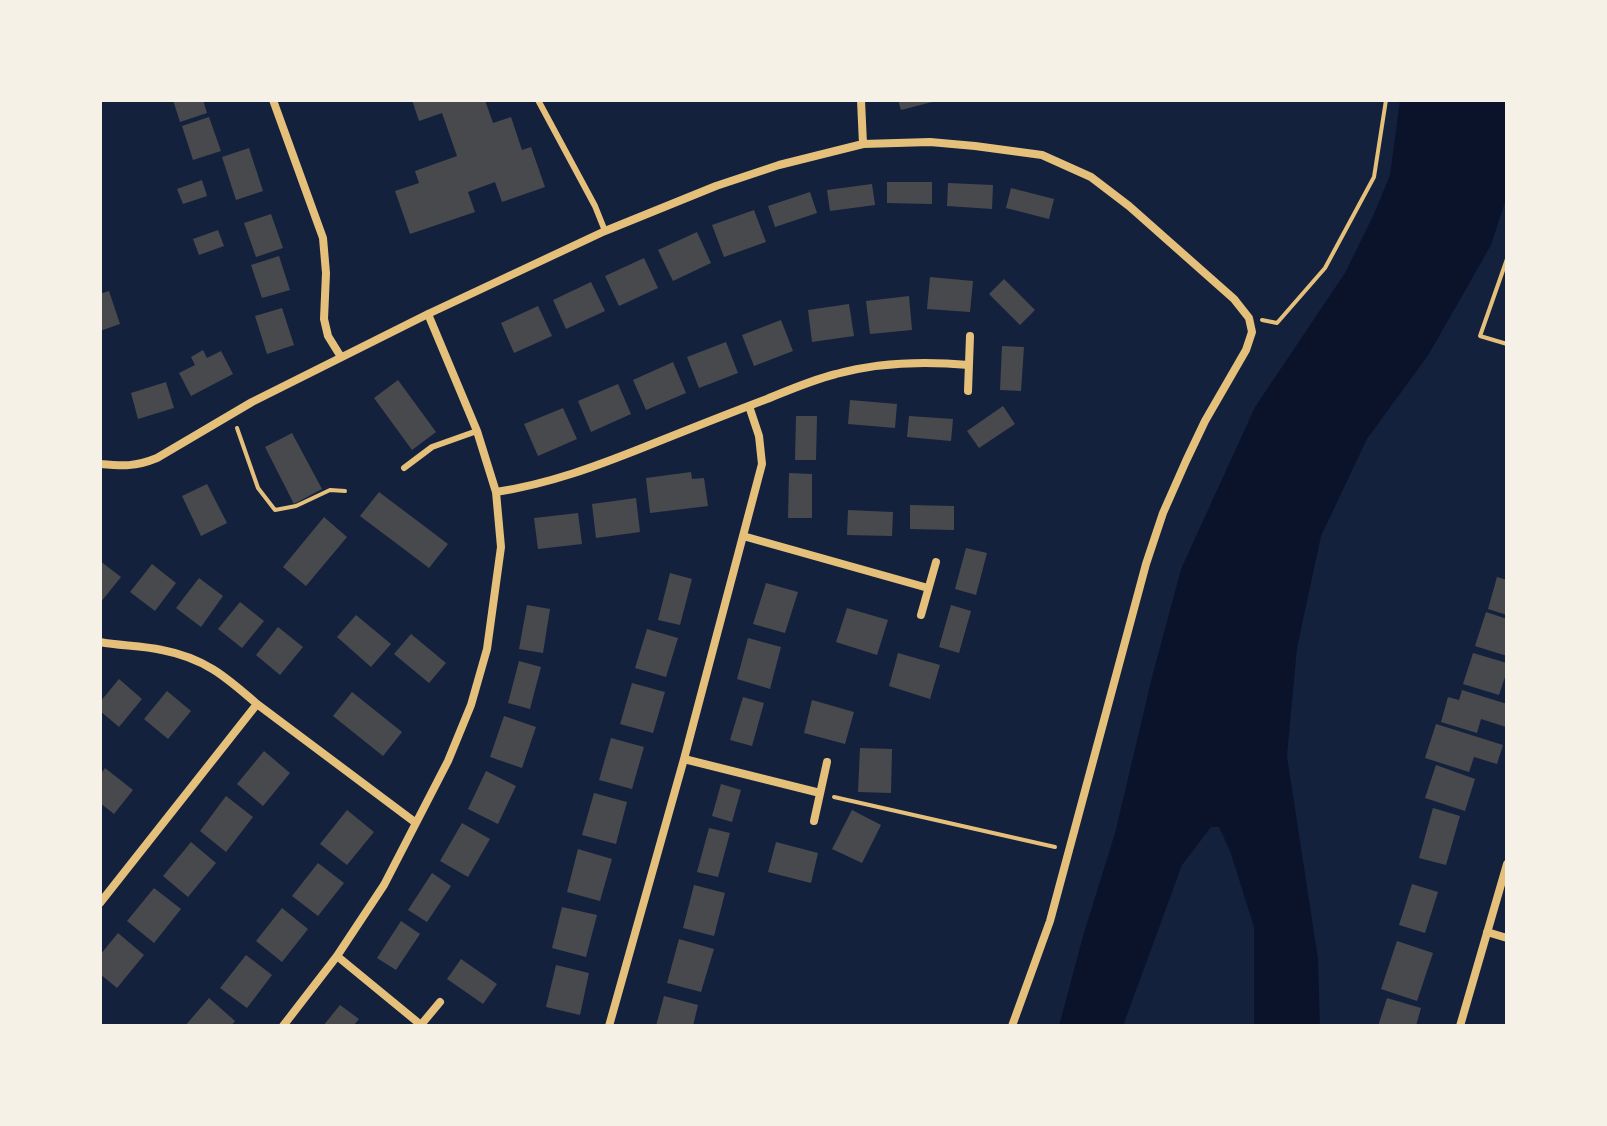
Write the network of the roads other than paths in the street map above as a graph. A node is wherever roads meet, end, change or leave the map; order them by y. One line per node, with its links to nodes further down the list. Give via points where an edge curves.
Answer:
1 (273, 100): 8 (street, via 323,238 324,319)
2 (538, 100): 5 (lane)
3 (861, 100): 4 (street)
4 (863, 144): 5 (street, via 766,169); 36 (street, via 930,142 1042,155 1091,177 1234,299 1249,318 1252,332 1163,513 1050,921)
5 (605, 231): 6 (street)
6 (428, 314): 8 (street); 12 (street)
7 (970, 336): 9 (street)
8 (341, 357): 13 (street, via 157,458 129,466)
9 (969, 365): 10 (street); 11 (street, via 873,366 835,374)
10 (968, 391)
11 (749, 406): 15 (street, via 592,468); 16 (street, via 762,464)
12 (477, 431): 14 (lane, via 432,447); 15 (street)
13 (100, 464)
14 (404, 468)
15 (496, 492): 26 (street, via 501,547 487,649 471,705)
16 (743, 536): 18 (street); 22 (street)
17 (936, 562): 18 (street)
18 (928, 588): 19 (street)
19 (921, 615)
20 (100, 642): 21 (street, via 192,658 222,673)
21 (257, 704): 26 (street); 28 (street)
22 (684, 759): 24 (street); 35 (street)
23 (827, 762): 24 (street)
24 (820, 793): 25 (street)
25 (814, 821)
26 (416, 823): 31 (street, via 384,885)
27 (1507, 864): 29 (street)
28 (100, 903)
29 (1487, 932): 30 (street); 37 (street)
30 (1507, 938)
31 (337, 956): 33 (street); 34 (street)
32 (440, 1002): 33 (street)
33 (421, 1025)
34 (283, 1026)
35 (609, 1026)
36 (1012, 1026)
37 (1460, 1026)

